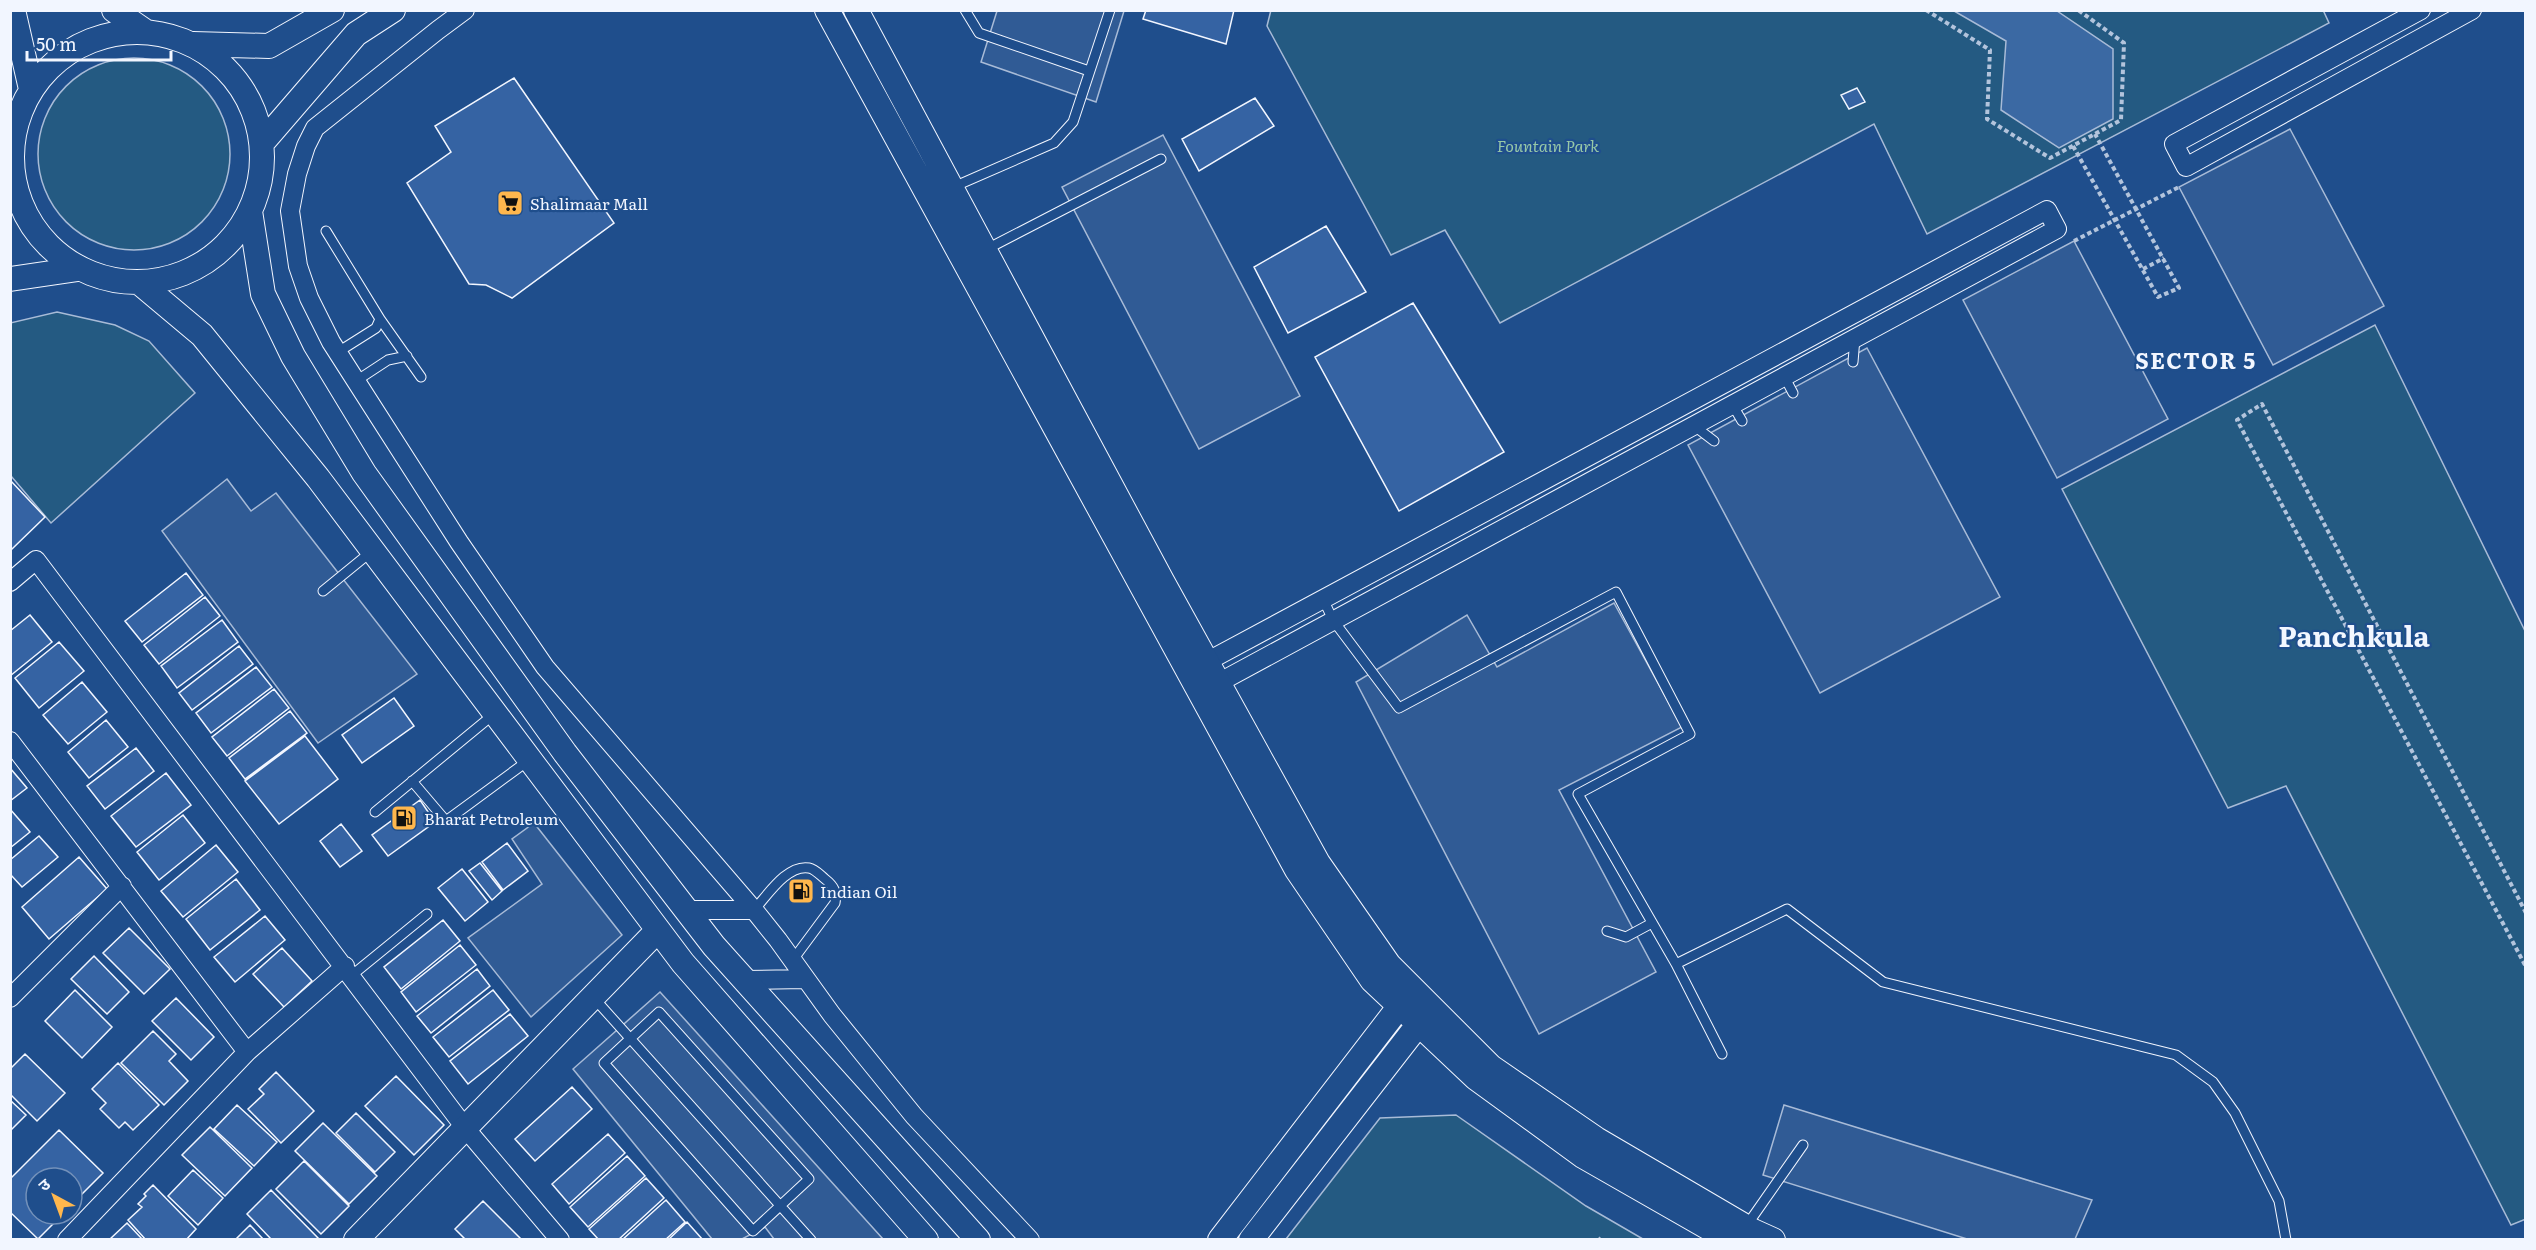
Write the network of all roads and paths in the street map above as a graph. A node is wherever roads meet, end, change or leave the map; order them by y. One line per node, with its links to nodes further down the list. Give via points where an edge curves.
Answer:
1 (13, 10): 17 (street)
2 (114, 10): 14 (street)
3 (332, 10): 15 (street, via 269,46)
4 (393, 10): 20 (street, via 356,34)
5 (465, 10): 43 (street, via 338,108 315,128 306,146 291,211 292,237 309,298)
6 (827, 10): 25 (street)
7 (856, 10): 23 (street)
8 (965, 10): 16 (lane, via 979,33)
9 (1110, 10): 16 (lane)
10 (1926, 10): 21 (path, via 1990,50 1986,119 2050,158)
11 (2078, 10): 18 (path, via 2124,43 2121,120)
12 (2421, 10): 13 (street, via 2174,144 2186,167)
13 (2472, 10)
14 (146, 32): 15 (street); 17 (street, via 93,40 69,52)
15 (193, 45): 20 (street, via 219,62 240,85 255,113)
16 (1089, 71): 23 (lane, via 1073,122 1054,143)
17 (31, 89): 19 (street)
18 (2095, 134): 21 (path); 26 (path)
19 (12, 136): 36 (street, via 11,165 17,197 31,226 52,250)
20 (262, 143): 27 (street, via 261,178)
21 (2073, 146): 28 (path)
22 (1161, 159): 34 (lane)
23 (951, 188): 25 (lane); 34 (street)
24 (2179, 188): 26 (path)
25 (930, 199): 34 (street)
26 (2137, 209): 28 (path); 35 (path)
27 (250, 212): 40 (street, via 231,240 205,262 174,278); 66 (street, via 263,294 293,356 364,474 566,753)
28 (2115, 220): 31 (path); 37 (path)
29 (2022, 223): 32 (street); 32 (street, via 2047,210 2057,229); 33 (street)
30 (326, 231): 41 (lane)
31 (2074, 241)
32 (2033, 242): 38 (street)
33 (1970, 251): 38 (street); 57 (street)
34 (974, 255): 59 (street)
35 (2164, 258): 37 (path); 37 (path, via 2179,288 2158,297)
36 (78, 269): 39 (street); 40 (street, via 108,280)
37 (2143, 269)
38 (1979, 271): 42 (street)
39 (10, 279)
40 (140, 283): 54 (street, via 202,335)
41 (380, 318): 43 (lane, via 376,328); 44 (lane)
42 (1855, 338): 45 (lane); 46 (street)
43 (338, 352): 48 (street)
44 (407, 356): 47 (lane); 48 (lane, via 388,360)
45 (1852, 362)
46 (1784, 376): 49 (lane); 50 (street)
47 (421, 377)
48 (356, 381): 67 (street, via 545,667)
49 (1793, 393)
50 (1732, 404): 51 (lane); 52 (street)
51 (1742, 421)
52 (1693, 425): 53 (lane); 58 (street)
53 (1714, 441)
54 (372, 551): 56 (lane); 60 (street)
55 (10, 582): 76 (street, via 36,560)
56 (323, 591)
57 (1323, 599): 58 (lane); 59 (street)
58 (1333, 620): 59 (street); 70 (lane, via 1399,708 1616,591 1690,734 1578,794)
59 (1203, 677): 81 (street, via 1297,870 1372,980)
60 (494, 714): 62 (street); 63 (lane)
61 (10, 741): 65 (street)
62 (529, 760): 63 (lane, via 446,821); 71 (street)
63 (412, 781): 64 (lane)
64 (375, 812)
65 (122, 886): 80 (street); 84 (street)
66 (686, 910): 67 (street); 78 (street)
67 (754, 910): 73 (street); 73 (lane, via 786,875 800,868 812,868 831,884 835,903)
68 (2526, 913): 75 (path, via 2262,404 2237,420)
69 (427, 914): 76 (lane)
70 (1652, 922): 72 (lane, via 1626,937); 74 (lane)
71 (658, 930): 79 (street); 96 (street)
72 (1607, 932)
73 (792, 961): 77 (street)
74 (1676, 964): 85 (lane); 102 (lane, via 1787,909 1883,982 2176,1055 2213,1082 2235,1113 2279,1201)
75 (2526, 967)
76 (348, 971): 84 (street); 86 (street)
77 (805, 979): 78 (street); 98 (street, via 914,1116)
78 (744, 980): 97 (street)
79 (593, 997): 83 (lane); 86 (street)
80 (10, 998)
81 (1406, 998): 82 (street); 87 (street)
82 (1425, 1016): 89 (street); 91 (street, via 1476,1078 1583,1156)
83 (630, 1039): 90 (lane); 90 (lane, via 603,1063 745,1222 753,1230); 90 (lane, via 659,1012 691,1047 809,1179)
84 (247, 1052): 92 (street)
85 (1722, 1054)
86 (466, 1129): 93 (street); 94 (street)
87 (1299, 1137): 89 (street); 99 (street)
88 (1803, 1145): 91 (lane)
89 (1319, 1153): 100 (street)
90 (779, 1205): 95 (lane)
91 (1738, 1233): 101 (street)
92 (67, 1239)
93 (356, 1239)
94 (560, 1239)
95 (811, 1239)
96 (926, 1239)
97 (978, 1239)
98 (1030, 1239)
99 (1220, 1239)
100 (1251, 1239)
101 (1773, 1239)
102 (2286, 1239)

